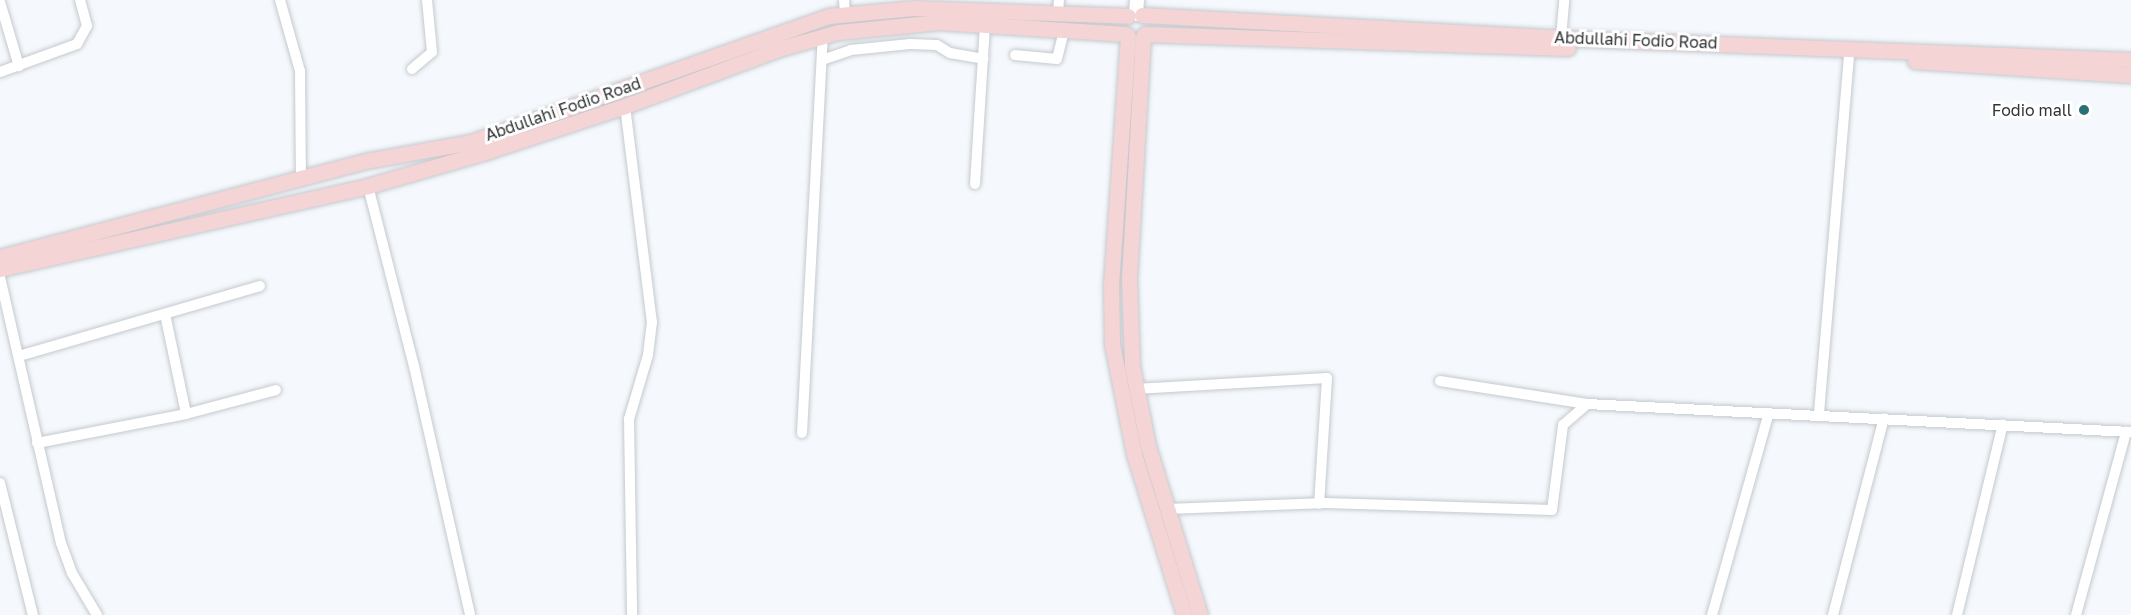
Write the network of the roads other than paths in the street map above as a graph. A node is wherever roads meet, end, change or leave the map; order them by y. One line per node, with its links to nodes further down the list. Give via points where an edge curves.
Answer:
1 (80, 0): 20 (street, via 87,26 81,40)
2 (280, 0): 25 (street, via 300,71)
3 (427, 0): 21 (street, via 432,51)
4 (1564, 0): 14 (street)
5 (0, 2): 20 (street)
6 (913, 4): 7 (main road, Abdullahi Fodio Road); 8 (main road, Abdullahi Fodio Road)
7 (845, 7): 25 (main road, Abdullahi Fodio Road, via 471,142)
8 (1058, 7): 9 (main road, Abdullahi Fodio Road)
9 (1136, 11): 12 (main road, via 1148,24); 12 (main road, via 1123,26); 14 (main road, Abdullahi Fodio Road)
10 (985, 24): 11 (main road, Abdullahi Fodio Road); 13 (main road, Abdullahi Fodio Road, via 890,25); 17 (street)
11 (1064, 30): 12 (main road, Abdullahi Fodio Road); 15 (street, via 1057,59)
12 (1135, 35): 16 (main road, Abdullahi Fodio Road); 35 (main road, via 1129,279); 53 (main road, via 1111,284 1112,344 1134,454)
13 (823, 37): 18 (street); 24 (main road, Abdullahi Fodio Road, via 782,48)
14 (1561, 38): 19 (main road, Abdullahi Fodio Road)
15 (1015, 55)
16 (1849, 57): 23 (main road, Abdullahi Fodio Road); 38 (street)
17 (983, 59): 18 (street, via 950,53 937,45 910,45 851,50); 26 (street)
18 (822, 60): 44 (street)
19 (2131, 60)
20 (19, 66): 22 (street)
21 (412, 69)
22 (0, 72)
23 (2131, 75)
24 (625, 106): 27 (main road, Abdullahi Fodio Road); 52 (street, via 652,322 648,355 629,418)
25 (301, 178): 28 (main road, Abdullahi Fodio Road)
26 (975, 184)
27 (368, 186): 29 (main road, Abdullahi Fodio Road); 51 (street, via 414,366)
28 (0, 257)
29 (0, 269)
30 (0, 277): 33 (street)
31 (260, 286): 32 (street)
32 (165, 314): 33 (street); 39 (street)
33 (19, 356): 45 (street)
34 (1440, 381): 37 (street)
35 (1135, 388): 47 (street, via 1327,378); 48 (main road)
36 (276, 390): 39 (street)
37 (1587, 404): 40 (street, via 1679,406); 47 (street, via 1563,425 1552,510)
38 (1819, 413): 40 (street); 41 (street)
39 (186, 414): 45 (street)
40 (1768, 416): 55 (street)
41 (1884, 418): 42 (street); 56 (street)
42 (2003, 424): 43 (street); 57 (street)
43 (2129, 432): 58 (street)
44 (802, 433)
45 (37, 444): 50 (street, via 61,543 72,573)
46 (0, 483): 49 (street)
47 (1318, 504): 48 (street)
48 (1167, 509): 54 (main road)
49 (33, 615)
50 (97, 615)
51 (470, 615)
52 (632, 615)
53 (1184, 615)
54 (1200, 615)
55 (1712, 615)
56 (1833, 615)
57 (1958, 615)
58 (2077, 615)

